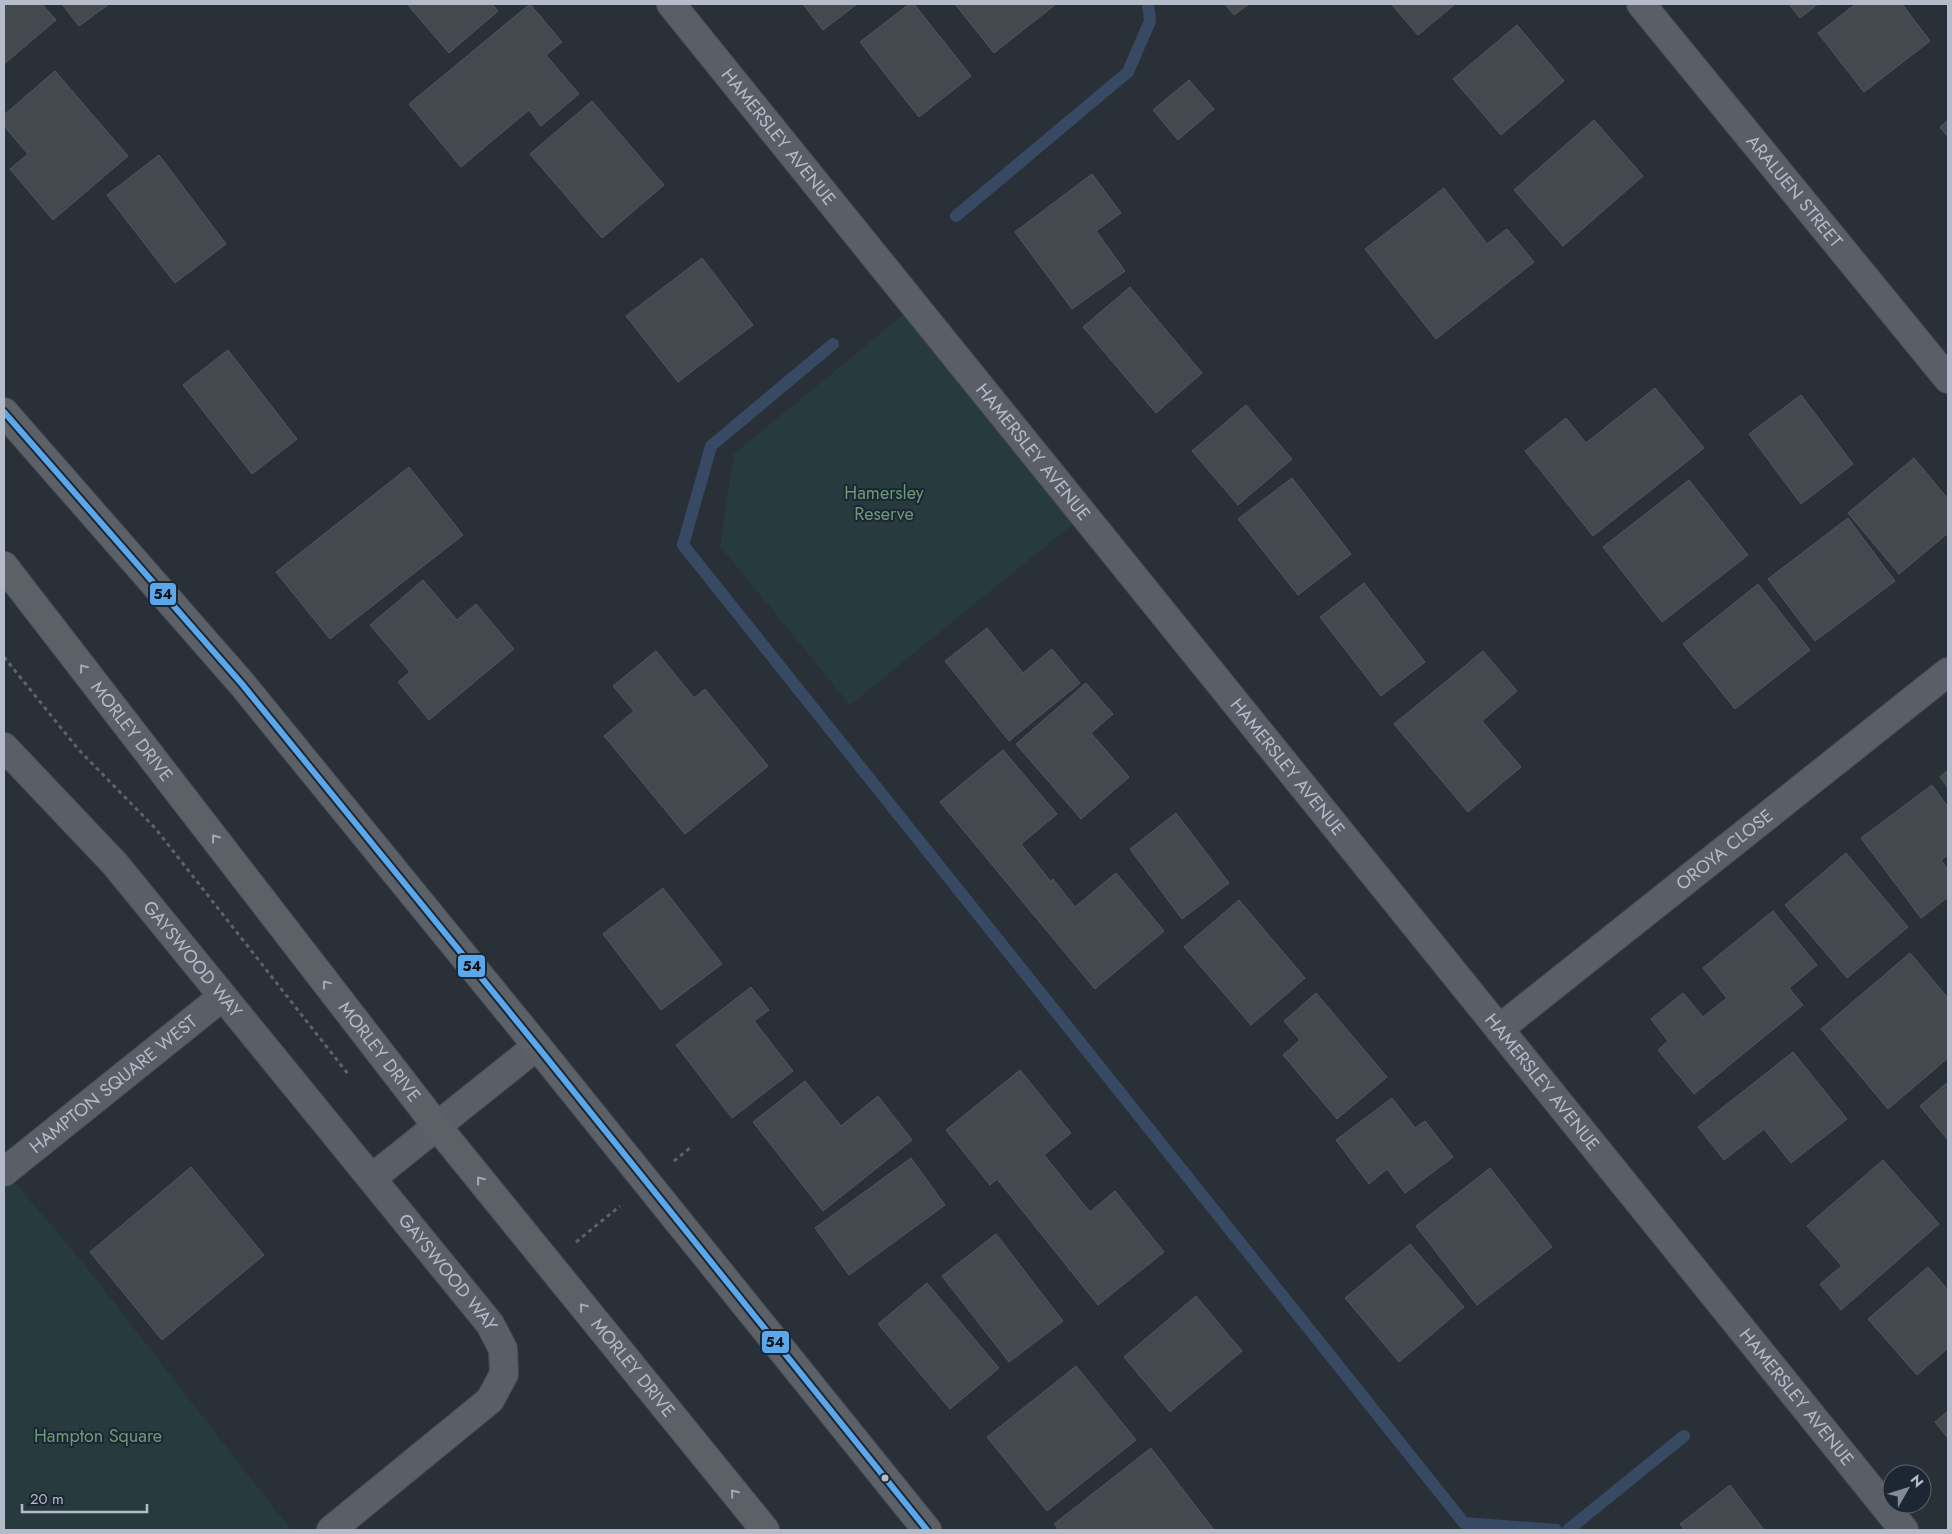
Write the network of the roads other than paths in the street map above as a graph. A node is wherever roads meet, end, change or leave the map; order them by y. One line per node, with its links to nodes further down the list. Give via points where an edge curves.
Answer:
1 (671, 4): 9 (street, HAMERSLEY AVENUE)
2 (1641, 4): 3 (street, ARALUEN STREET)
3 (1948, 378)
4 (4, 412): 10 (main road, via 242,684)
5 (4, 566): 11 (main road, MORLEY DRIVE, one-way to 5)
6 (1948, 672): 9 (street, OROYA CLOSE)
7 (4, 748): 8 (street, GAYSWOOD WAY, via 115,864)
8 (222, 997): 12 (street, HAMPTON SQUARE WEST); 13 (street, GAYSWOOD WAY)
9 (1499, 1029): 17 (street, HAMERSLEY AVENUE)
10 (536, 1046): 11 (street); 16 (main road)
11 (436, 1126): 13 (street); 15 (main road, MORLEY DRIVE, one-way to 11)
12 (4, 1172)
13 (372, 1178): 14 (street, GAYSWOOD WAY, via 490,1324 503,1350 504,1374 490,1400)
14 (331, 1530)
15 (765, 1530)
16 (927, 1530)
17 (1904, 1530)

